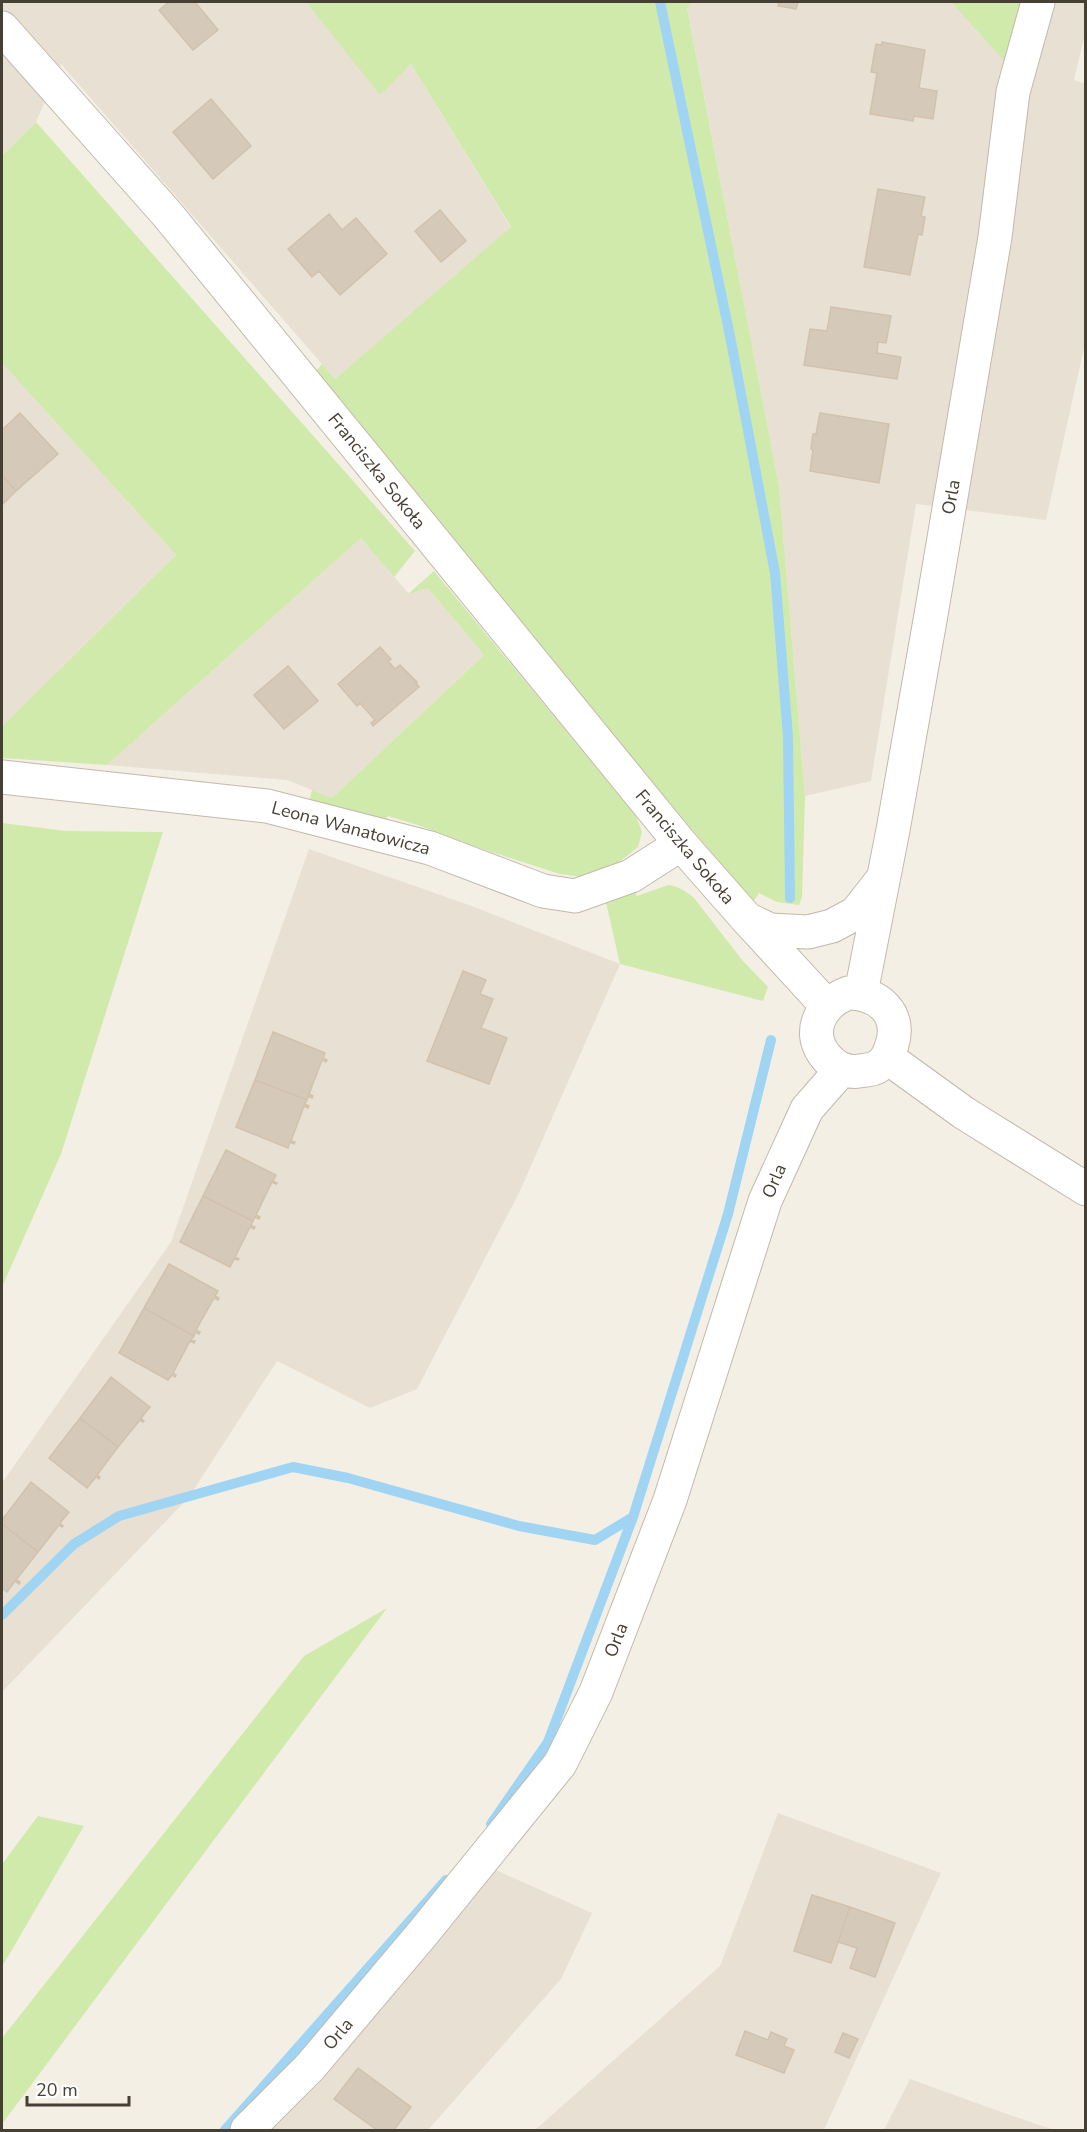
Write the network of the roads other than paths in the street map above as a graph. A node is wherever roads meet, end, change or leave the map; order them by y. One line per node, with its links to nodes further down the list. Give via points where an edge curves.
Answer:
1 (1038, 2): 5 (street, Orla, via 1012,92 994,237)
2 (2, 28): 4 (street, Franciszka Sokoła, via 167,214)
3 (2, 777): 4 (street, Leona Wanatowicza, via 267,806 430,848 543,891 576,896 631,876)
4 (681, 844): 6 (street, Franciszka Sokoła)
5 (884, 876): 6 (street, via 856,913 832,926 808,933 770,930); 7 (street, Orla)
6 (747, 920): 8 (street, Franciszka Sokoła)
7 (861, 993): 8 (street, via 848,993); 9 (street, via 883,1004 891,1015 894,1041)
8 (827, 1005): 10 (street, via 818,1022 817,1040 831,1063)
9 (888, 1058): 10 (street, via 877,1068); 11 (street, via 964,1113)
10 (842, 1069): 12 (street, Orla, via 807,1110 765,1201 670,1500 596,1692 560,1764 310,2067)
11 (1086, 1189)
12 (248, 2130)

